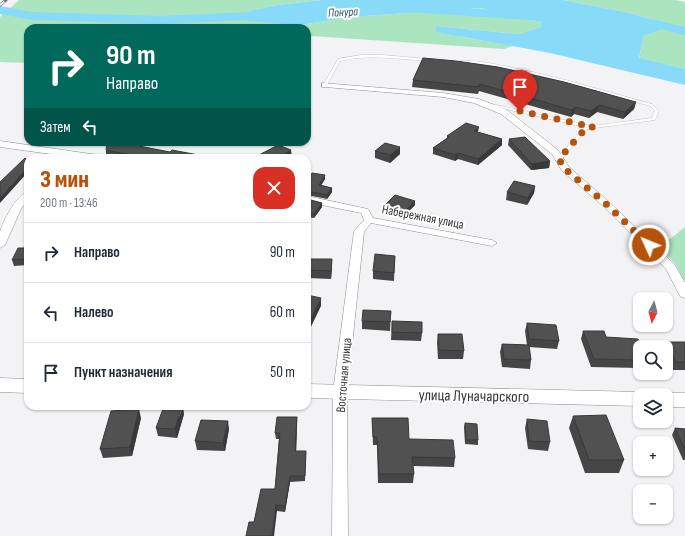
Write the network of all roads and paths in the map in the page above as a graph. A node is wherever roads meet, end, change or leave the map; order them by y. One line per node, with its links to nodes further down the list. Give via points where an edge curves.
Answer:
1 (432, 60): 3 (lane, via 348,57 339,60)
2 (454, 62): 5 (lane, via 477,63 543,75 650,105 657,111 654,119)
3 (325, 84): 4 (street, via 443,95)
4 (476, 101): 5 (lane); 8 (street, via 504,112 555,152)
5 (593, 127): 8 (lane, via 586,128)
6 (0, 144): 7 (street)
7 (57, 154)
8 (559, 159): 14 (street, via 565,169 605,203 670,266)
9 (24, 199): 13 (street, via 16,208)
10 (311, 199): 11 (street, Набережная улица, via 365,211)
11 (370, 220): 12 (street, Набережная улица); 18 (street, Восточная улица, via 359,231)
12 (492, 243)
13 (0, 245)
14 (685, 294)
15 (0, 385): 16 (main road)
16 (24, 386)
17 (311, 391): 18 (main road, улица Луначарского)
18 (340, 392): 19 (main road, улица Луначарского); 22 (street, Восточная улица)
19 (633, 399)
20 (673, 400): 21 (main road)
21 (685, 400)
22 (340, 536)

